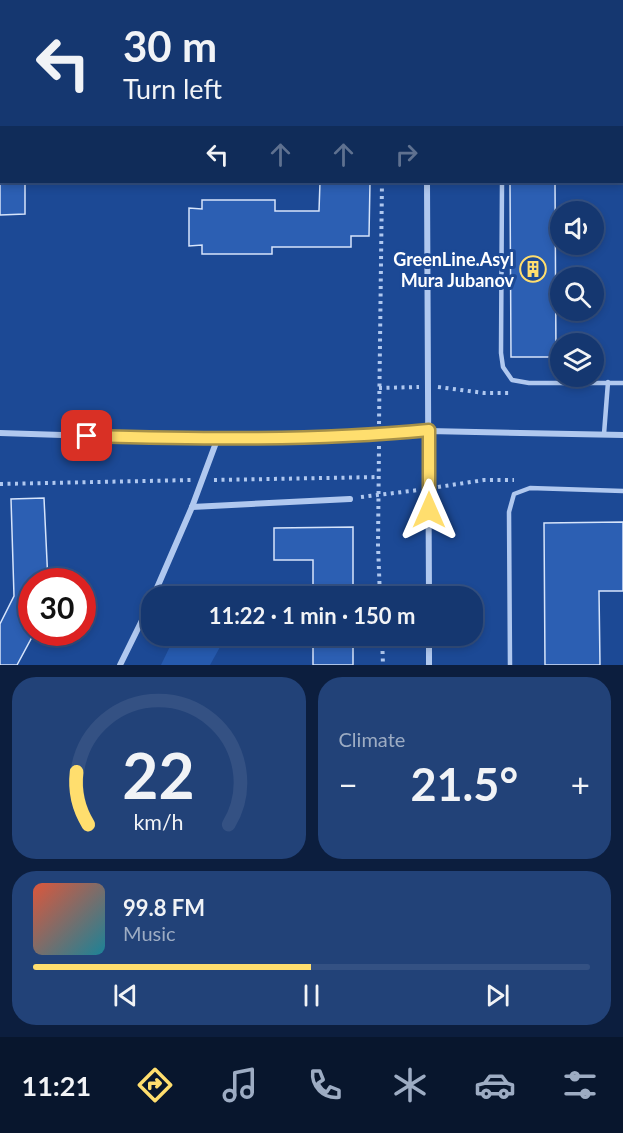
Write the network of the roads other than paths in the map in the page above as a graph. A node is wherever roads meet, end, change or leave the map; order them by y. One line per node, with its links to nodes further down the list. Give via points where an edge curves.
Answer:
1 (428, 183): 5 (street)
2 (502, 183): 3 (lane, via 503,367 512,380 529,383)
3 (608, 382): 4 (lane); 7 (lane)
4 (623, 383)
5 (429, 430): 7 (street); 9 (street); 14 (street)
6 (0, 434): 9 (street)
7 (604, 435): 8 (street)
8 (623, 435)
9 (217, 440): 12 (street)
10 (623, 491): 19 (lane, via 530,488 514,494 509,512)
11 (350, 499): 12 (street)
12 (192, 507): 13 (street)
13 (157, 586)
14 (429, 586)
15 (141, 621): 17 (street)
16 (429, 646): 18 (street)
17 (120, 665)
18 (429, 665)
19 (510, 665)

